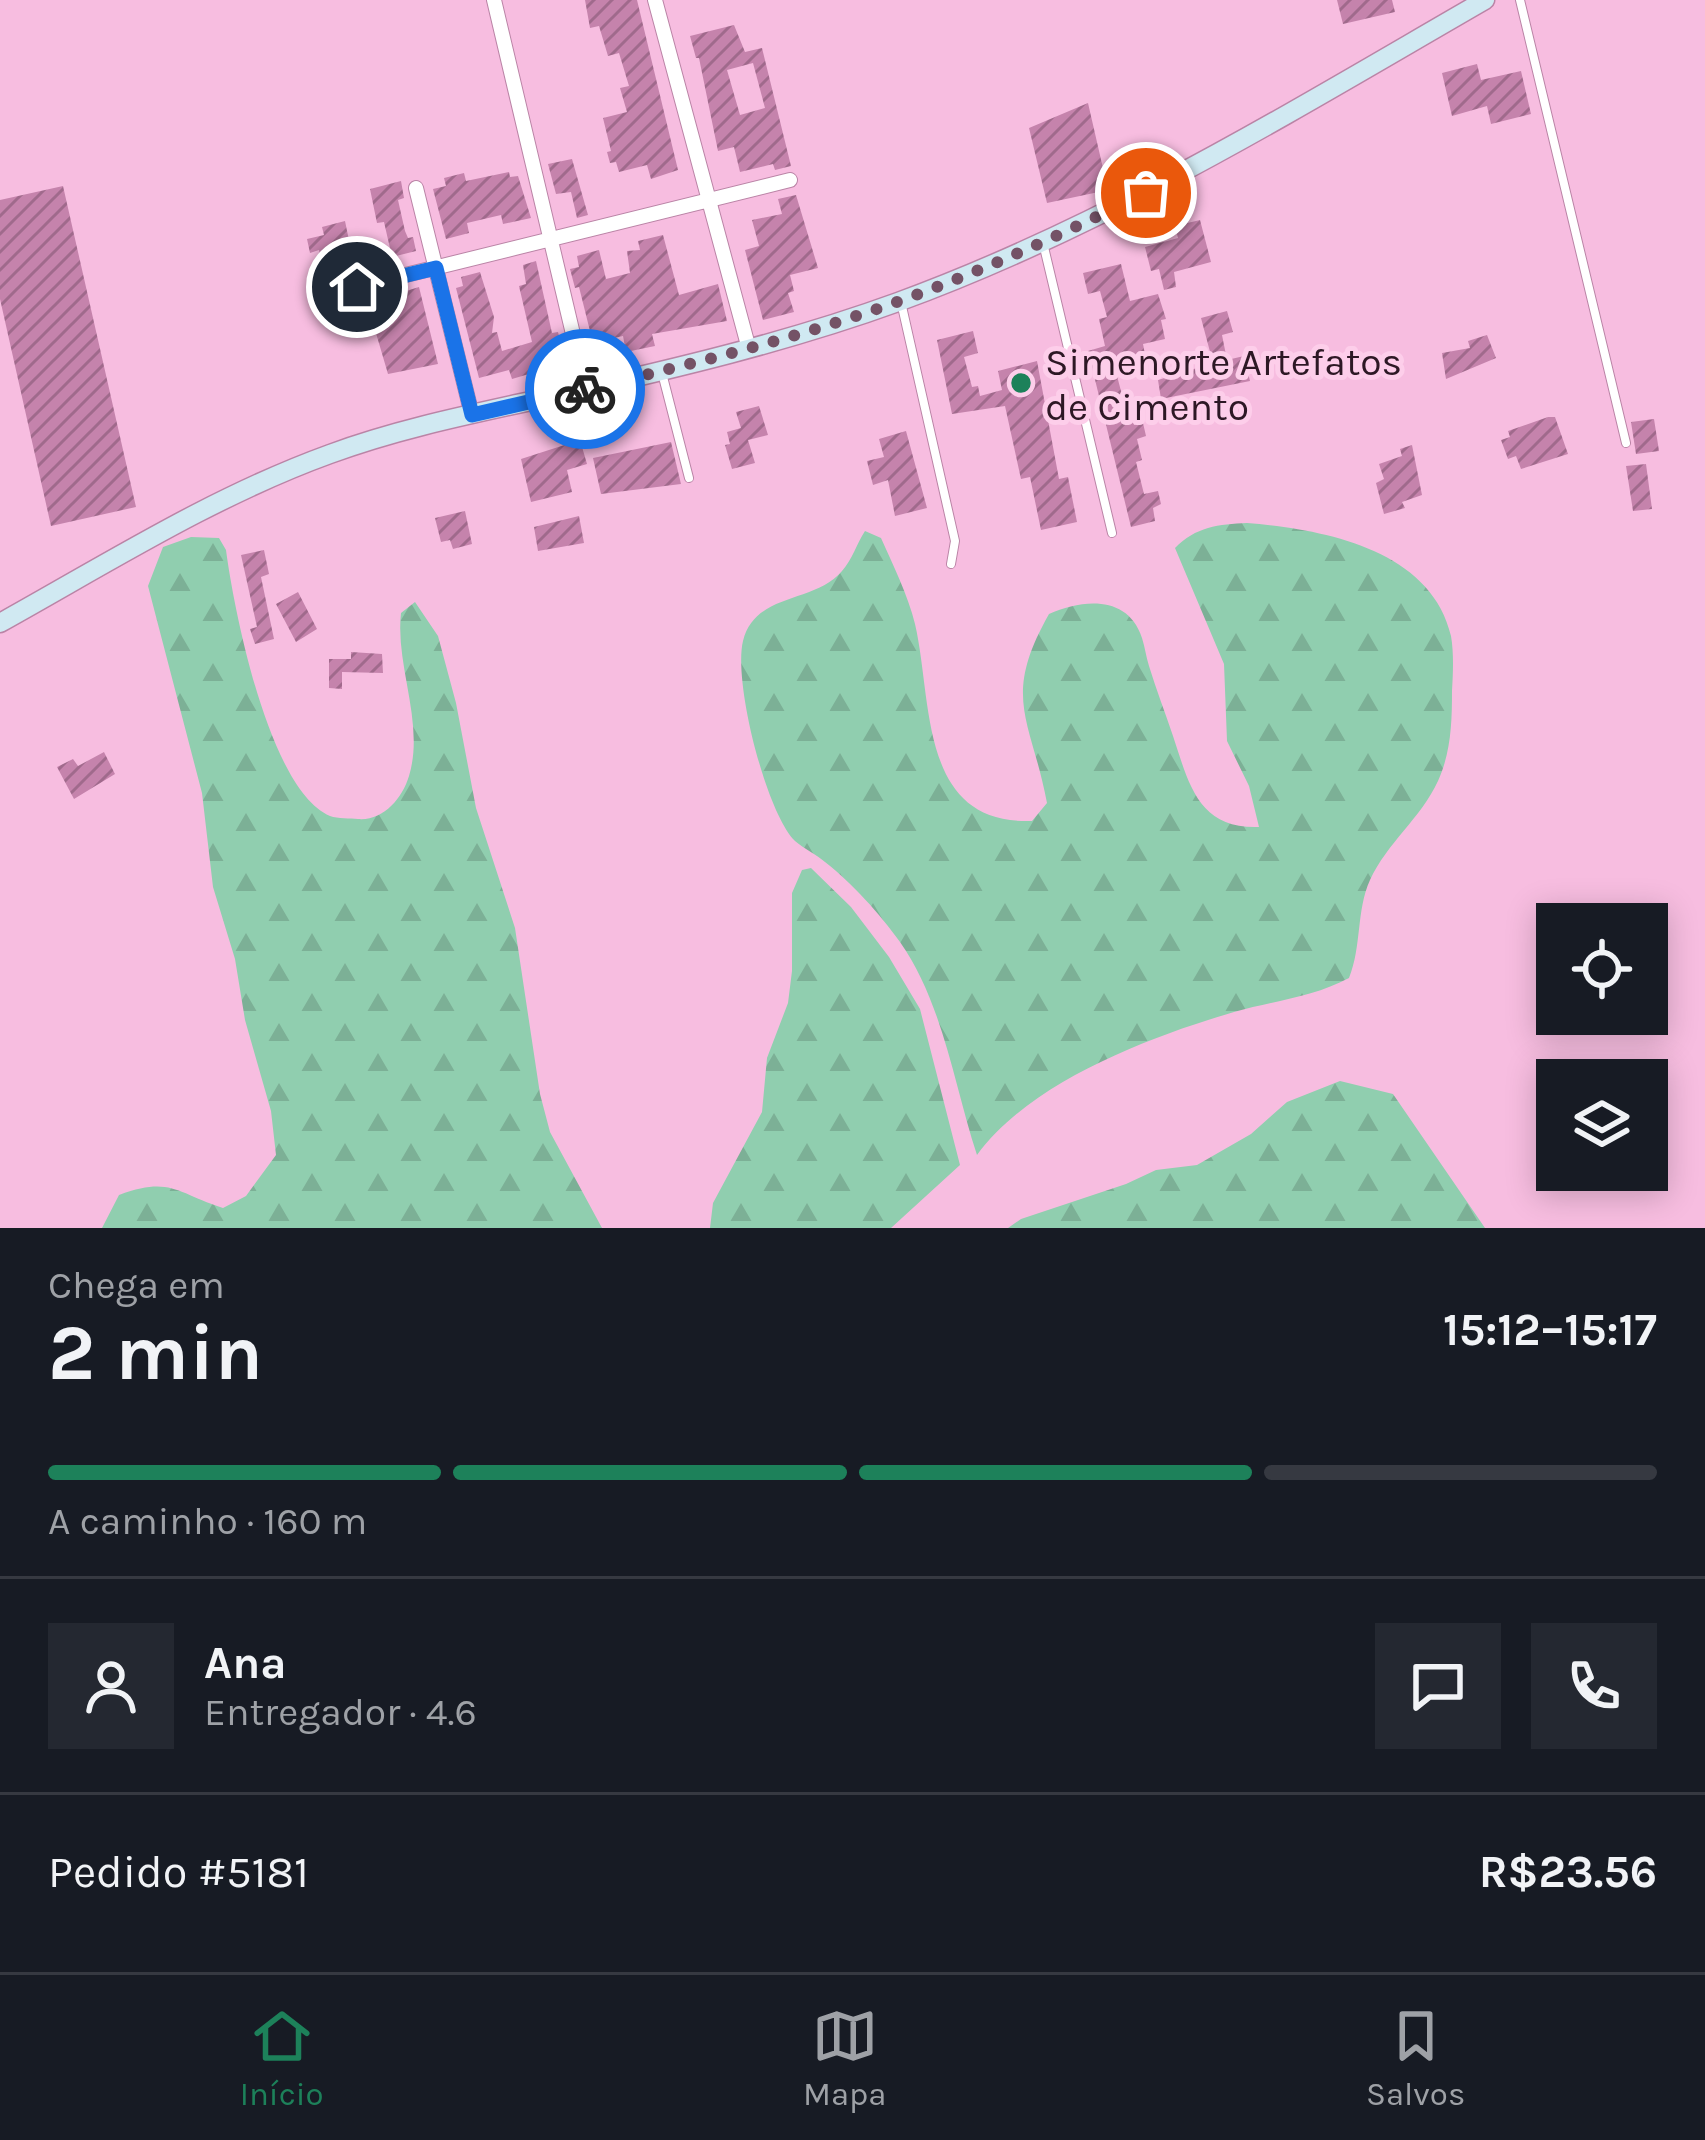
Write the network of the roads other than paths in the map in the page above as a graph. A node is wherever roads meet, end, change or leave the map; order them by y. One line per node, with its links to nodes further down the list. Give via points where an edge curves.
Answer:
1 (494, 0): 8 (street)
2 (656, 0): 7 (street)
3 (1485, 0): 9 (main road, via 1180,175)
4 (1520, 0): 17 (lane)
5 (790, 180): 7 (street)
6 (416, 188): 10 (street)
7 (711, 200): 8 (street); 13 (street)
8 (551, 239): 10 (street); 15 (street)
9 (1043, 242): 12 (main road); 19 (lane)
10 (436, 268): 11 (street); 16 (street)
11 (357, 287)
12 (901, 301): 13 (main road); 20 (lane, via 955,541)
13 (749, 349): 14 (main road)
14 (662, 371): 15 (main road); 18 (lane)
15 (586, 389): 16 (main road)
16 (472, 415): 21 (main road, via 273,477)
17 (1626, 443)
18 (689, 478)
19 (1112, 533)
20 (951, 564)
21 (0, 623)

